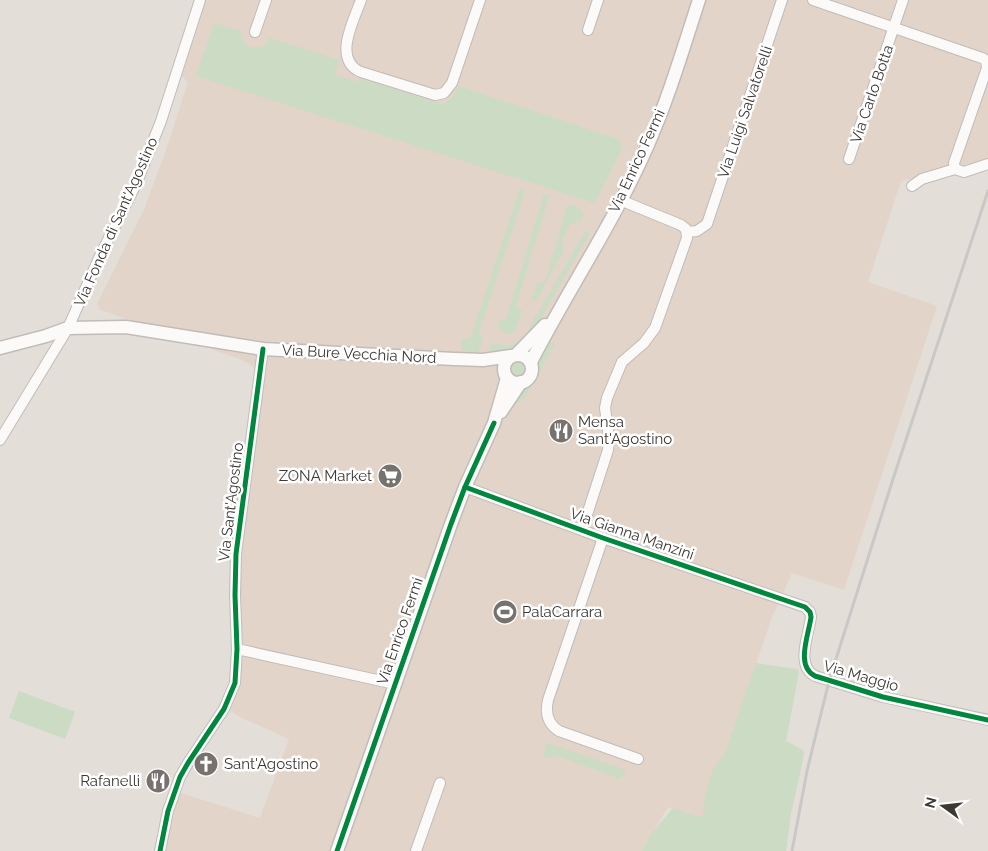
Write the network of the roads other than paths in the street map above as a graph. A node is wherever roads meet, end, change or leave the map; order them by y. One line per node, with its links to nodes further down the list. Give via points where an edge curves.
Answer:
1 (200, 0): 21 (street, Via Fonda di Sant'Agostino, via 146,162)
2 (266, 0): 12 (street)
3 (361, 0): 4 (street, via 346,54 351,65 357,71 427,94 440,95 452,83)
4 (480, 0)
5 (598, 0): 11 (street)
6 (699, 0): 18 (street, Via Enrico Fermi, via 658,120)
7 (782, 0): 19 (street, Via Luigi Salvatorelli, via 707,224 697,231)
8 (813, 0): 10 (street)
9 (903, 0): 10 (street, Via Carlo Botta)
10 (894, 28): 13 (street, via 982,58); 14 (street, Via Carlo Botta)
11 (588, 30)
12 (255, 32)
13 (987, 65): 16 (street, via 955,160)
14 (849, 160)
15 (988, 164): 16 (street, via 964,172)
16 (955, 169): 17 (street, via 922,179)
17 (912, 186)
18 (620, 200): 19 (street, via 676,223); 20 (street, Via Enrico Fermi)
19 (687, 232): 32 (street, via 655,328 644,343 622,362 607,398 608,450)
20 (555, 314): 24 (street); 26 (street)
21 (68, 328): 22 (street, Via Bure Vecchia Nord); 23 (street, Via Bure Vecchia Nord, via 126,327); 30 (street, Via Fonda di Sant'Agostino)
22 (0, 348)
23 (262, 349): 25 (street, Via Bure Vecchia Nord); 35 (street, Via Sant'Agostino, via 236,554)
24 (514, 356): 25 (street, Via Bure Vecchia Nord); 26 (street, via 525,356); 27 (street, via 505,363)
25 (482, 360): 27 (street)
26 (531, 362): 28 (street, via 531,374)
27 (506, 375): 28 (street, via 514,382); 29 (street)
28 (521, 382): 29 (street)
29 (494, 422): 31 (street, Via Enrico Fermi)
30 (0, 440)
31 (465, 487): 32 (street, Via Gianna Manzini); 36 (street, Via Enrico Fermi)
32 (582, 530): 33 (street, Via Gianna Manzini)
33 (604, 538): 34 (street, Via Gianna Manzini); 38 (street, via 546,712 559,731)
34 (791, 602): 37 (street, Via Maggio, via 810,612 804,660 810,674 864,692)
35 (237, 650): 36 (street); 40 (street, Via Sant'Agostino, via 232,691 180,777 168,811)
36 (395, 684): 41 (street, Via Enrico Fermi)
37 (988, 720)
38 (638, 759)
39 (440, 782): 42 (street)
40 (160, 851)
41 (337, 851)
42 (416, 851)

